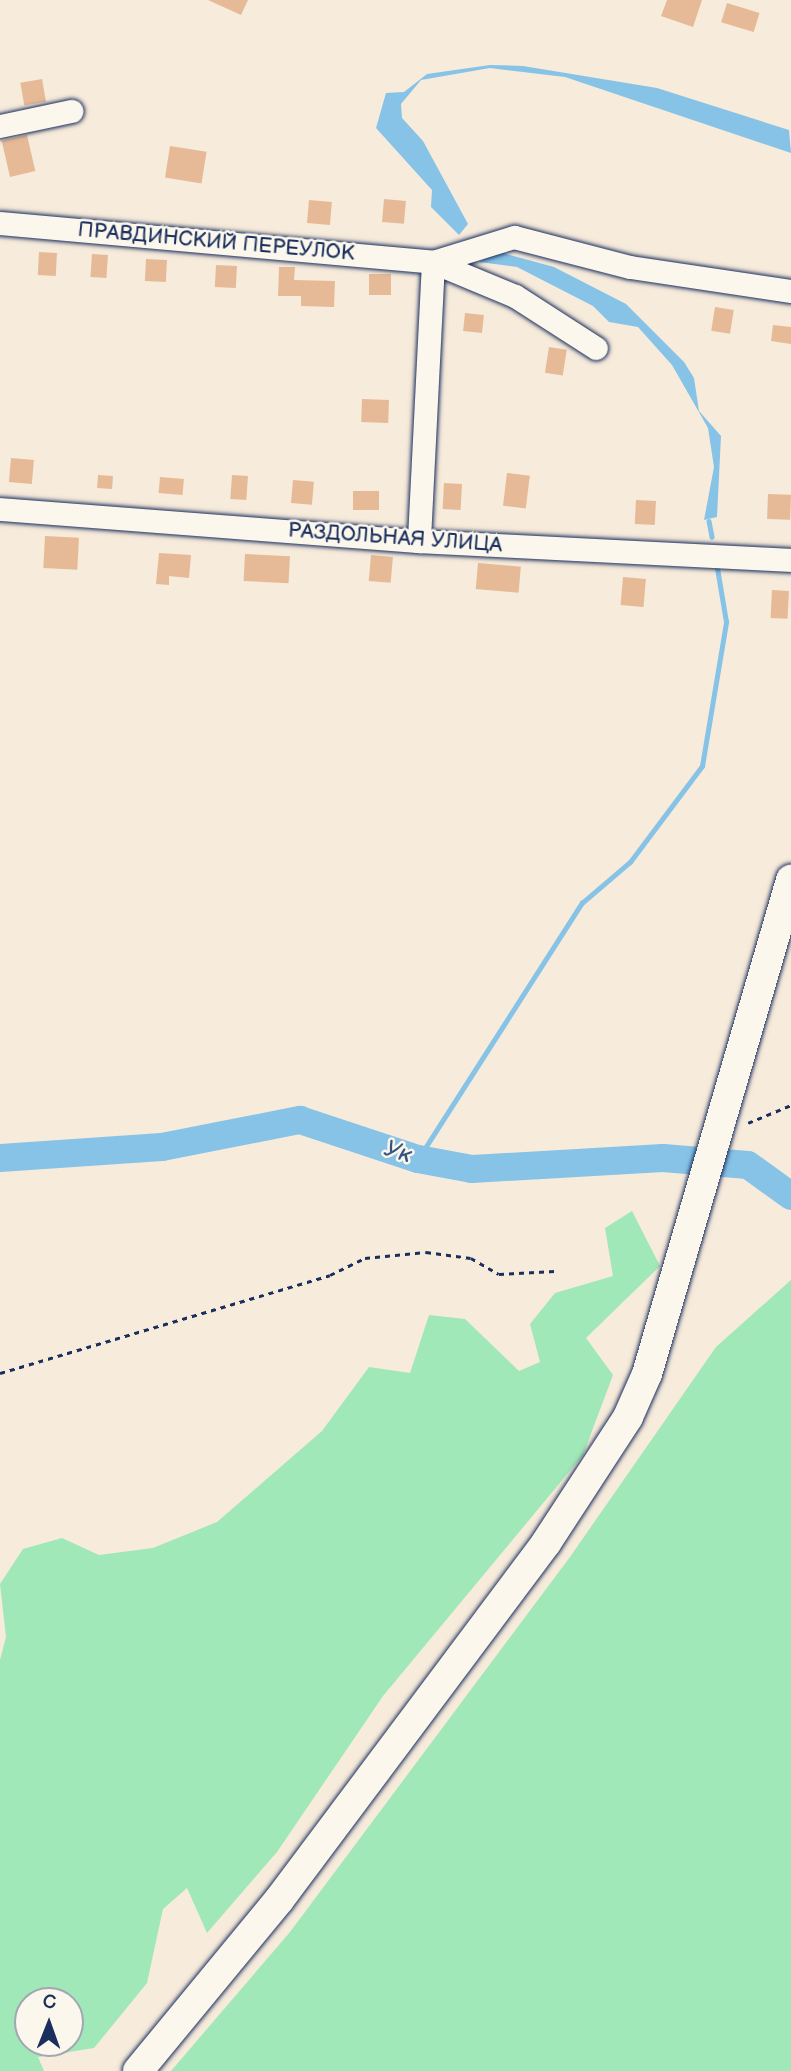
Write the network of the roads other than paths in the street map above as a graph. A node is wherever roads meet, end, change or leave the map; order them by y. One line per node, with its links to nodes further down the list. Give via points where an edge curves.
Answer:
1 (71, 111): 2 (street)
2 (0, 126)
3 (0, 223): 4 (street, ПРАВДИНСКИЙ ПЕРЕУЛОК)
4 (433, 262): 5 (street, ПРАВДИНСКИЙ ПЕРЕУЛОК, via 514,237 630,267); 6 (street, via 515,296); 8 (street)
5 (791, 291)
6 (596, 348)
7 (0, 509): 8 (street, РАЗДОЛЬНАЯ УЛИЦА)
8 (419, 541): 9 (street, РАЗДОЛЬНАЯ УЛИЦА)
9 (791, 560)
10 (791, 880): 11 (main road, via 647,1374 603,1461 279,1900)
11 (138, 2071)

